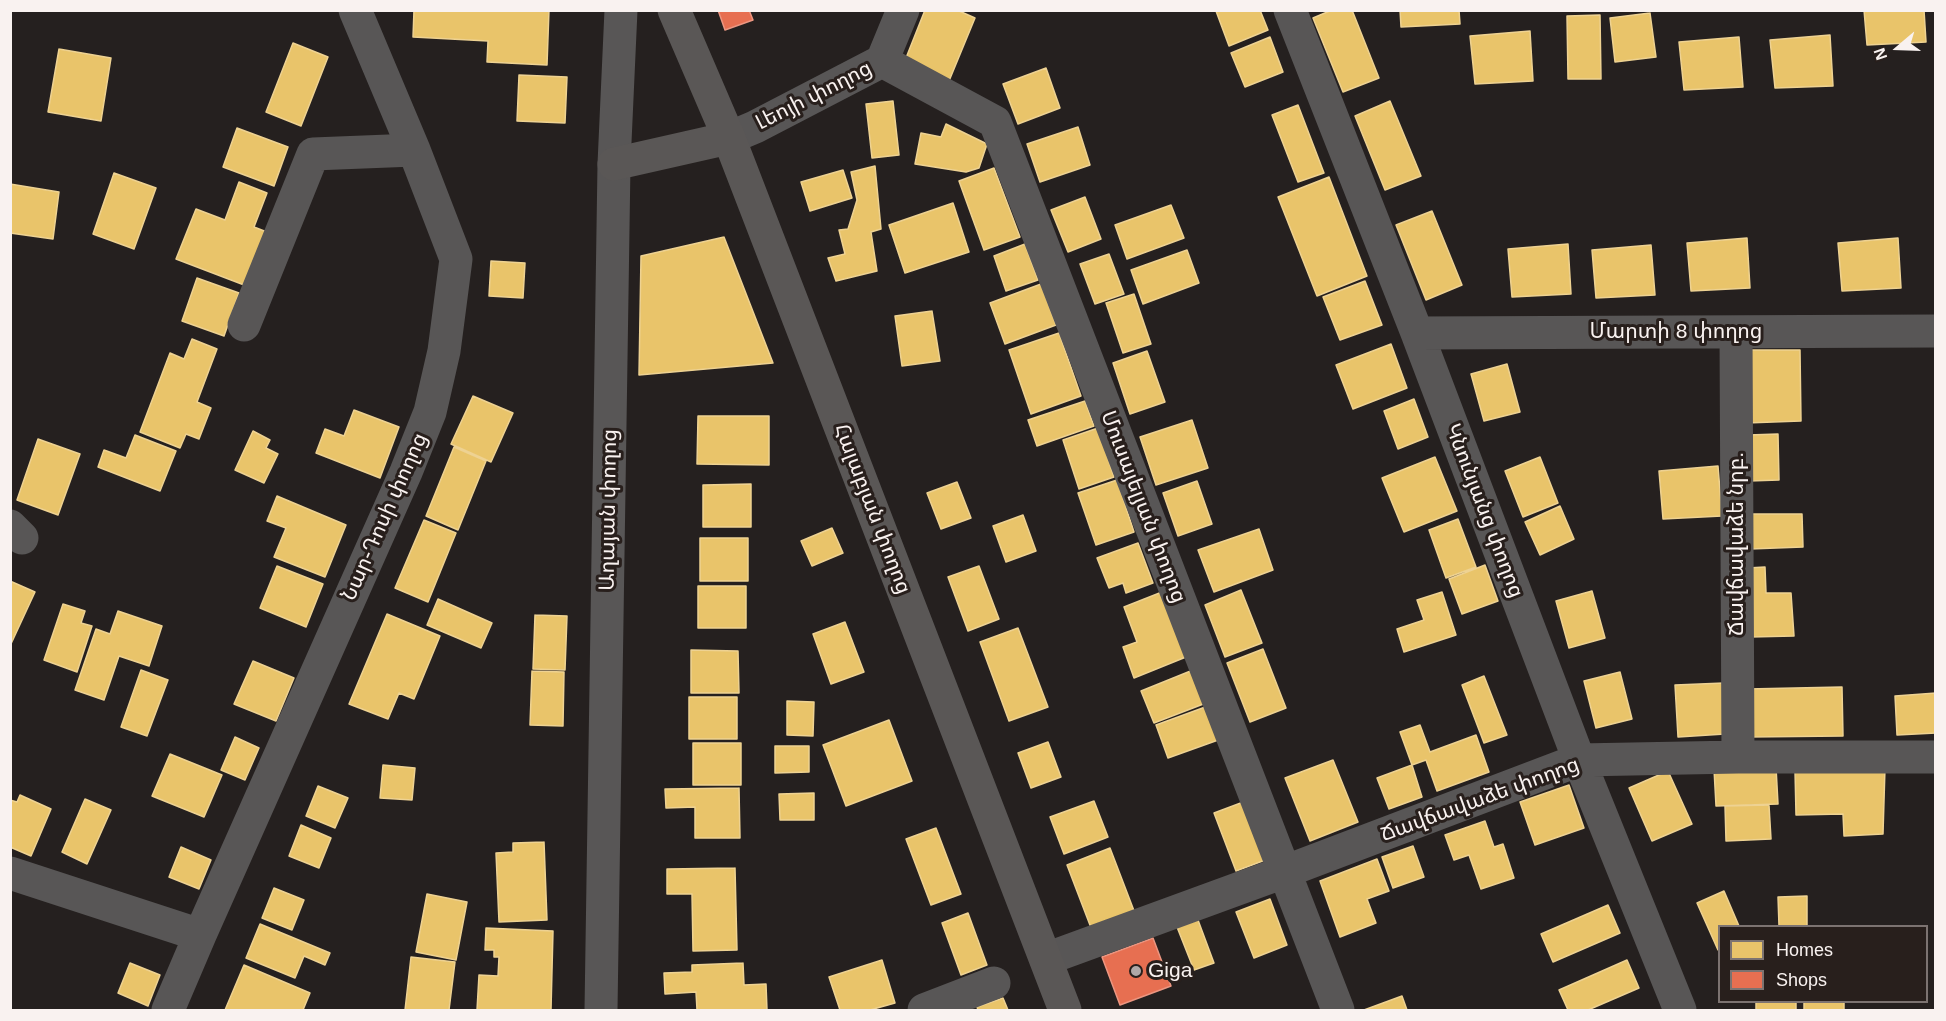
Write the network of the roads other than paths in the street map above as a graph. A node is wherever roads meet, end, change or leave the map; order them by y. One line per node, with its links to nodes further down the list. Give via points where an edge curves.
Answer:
1 (355, 10): 8 (street, Նար-Դոսի փողոց)
2 (621, 10): 9 (street, Աղայան փողոց)
3 (674, 10): 7 (main road, Հալաբյան փողոց)
4 (903, 10): 6 (street, Լեոյի փողոց)
5 (1290, 10): 13 (street, Կնունյանց փողոց)
6 (882, 61): 7 (street, Լեոյի փողոց); 17 (street, Մուսայելյան փողոց, via 995,122)
7 (729, 138): 9 (main road); 20 (main road, Հալաբյան փողոց)
8 (414, 150): 10 (street, via 313,154); 19 (street, Նար-Դոսի փողոց, via 456,259 444,351 430,412)
9 (615, 164): 23 (street, Աղայան փողոց)
10 (244, 325)
11 (1935, 331): 12 (street, Մարտի 8 փողոց)
12 (1736, 332): 13 (street, Մարտի 8 փողոց); 14 (street, Ճավճավաձե նրբ.)
13 (1417, 333): 16 (street, Կնունյանց փողոց)
14 (1738, 757): 15 (street, Ճավճավաձե փողոց); 16 (street, Ճավճավաձե փողոց)
15 (1935, 758)
16 (1579, 760): 17 (street, Ճավճավաձե փողոց); 27 (street, Կնունյանց փողոց)
17 (1284, 872): 20 (street, Ճավճավաձե փողոց); 26 (street, Մուսայելյան փողոց)
18 (10, 873): 19 (street)
19 (200, 935): 22 (street, Նար-Դոսի փողոց)
20 (1046, 959): 25 (main road, Հալաբյան փողոց)
21 (994, 983): 24 (street)
22 (168, 1011)
23 (601, 1011)
24 (924, 1011)
25 (1065, 1011)
26 (1338, 1011)
27 (1680, 1011)

